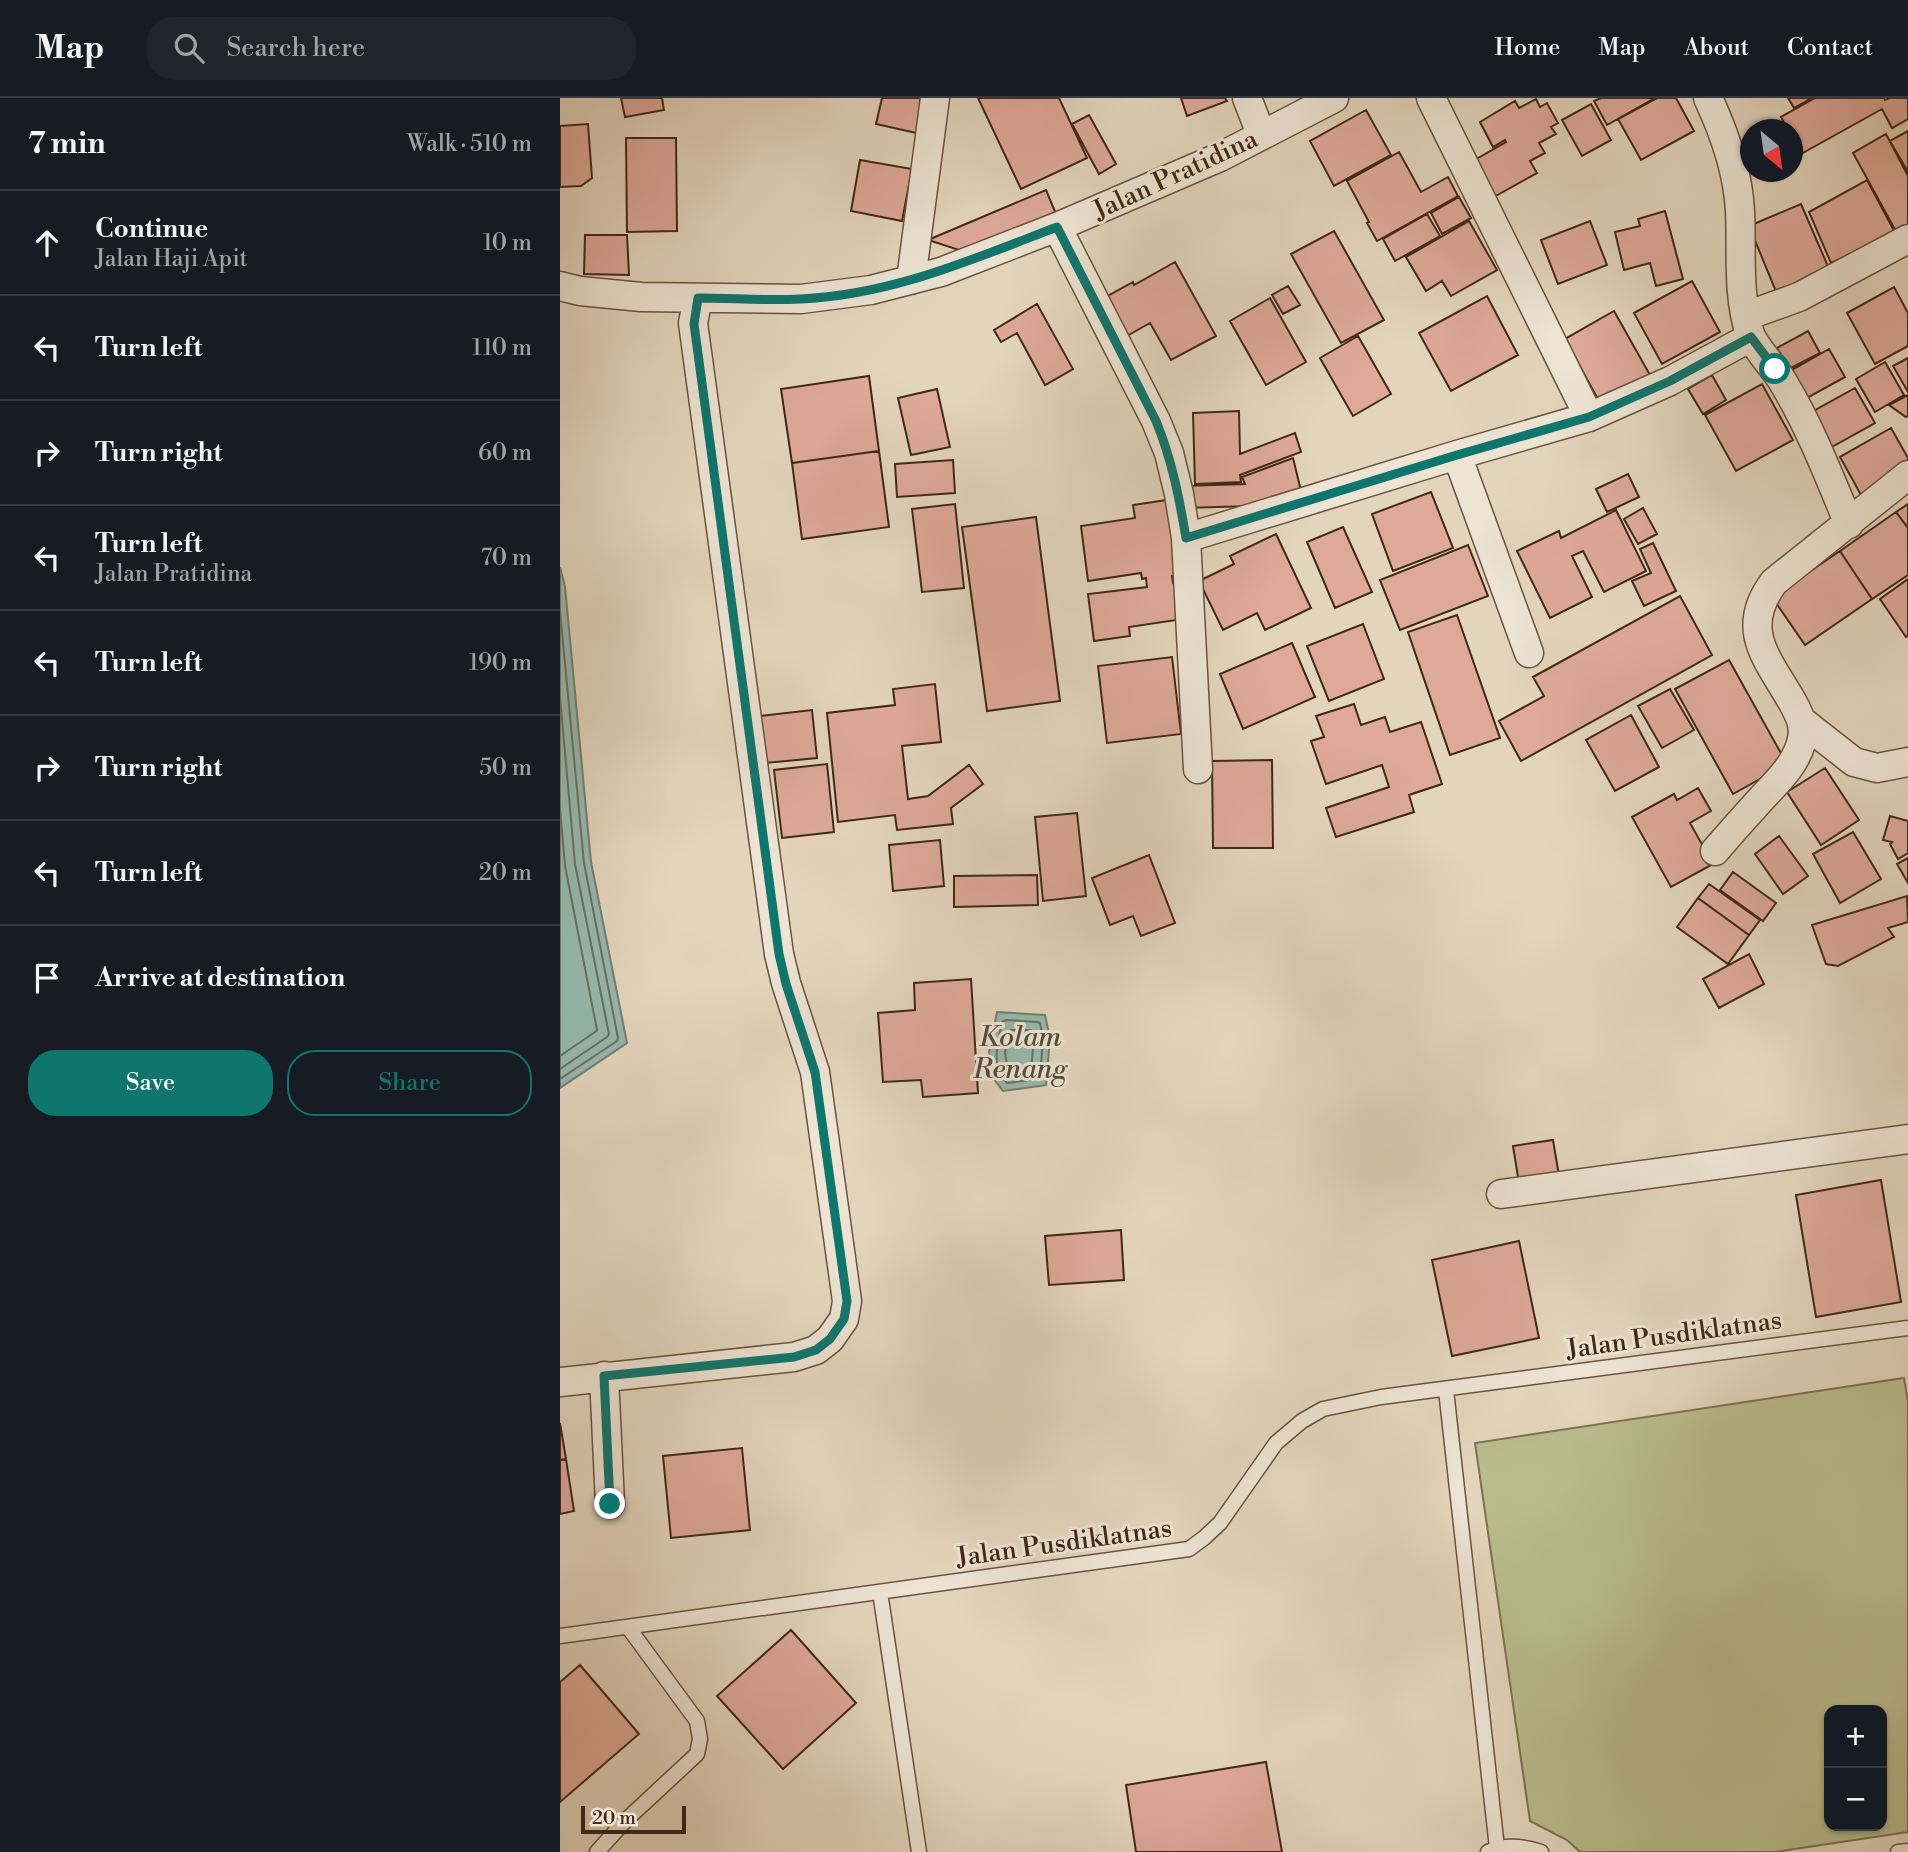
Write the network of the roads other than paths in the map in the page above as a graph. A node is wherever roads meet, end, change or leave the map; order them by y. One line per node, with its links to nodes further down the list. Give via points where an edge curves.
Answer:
1 (935, 98): 9 (street)
2 (1247, 98): 6 (street)
3 (1334, 98): 6 (street, Jalan Pratidina)
4 (1431, 98): 13 (street)
5 (1708, 98): 12 (street, via 1735,174)
6 (1261, 134): 7 (street, Jalan Pratidina, via 1220,157)
7 (1057, 227): 9 (street, Jalan Pratidina); 17 (street, via 1156,421 1169,453)
8 (1908, 239): 12 (street)
9 (911, 280): 11 (street, Jalan Pratidina, via 801,299)
10 (560, 286): 11 (street, Jalan Pratidina, via 641,297)
11 (698, 298): 26 (street, via 694,324 779,954 815,1072 847,1301 844,1319 830,1339 805,1354)
12 (1748, 326): 13 (street, via 1670,381); 16 (street, via 1806,425)
13 (1589, 417): 14 (street)
14 (1457, 455): 17 (street); 18 (street)
15 (1908, 475): 16 (street)
16 (1849, 524): 19 (street, via 1774,582 1758,611 1762,648)
17 (1186, 538): 21 (street)
18 (1529, 653)
19 (1803, 722): 20 (street, via 1854,762 1877,768); 22 (street, via 1801,746 1791,764)
20 (1908, 762)
21 (1198, 769)
22 (1715, 851)
23 (1908, 1139): 24 (street)
24 (1501, 1194)
25 (1908, 1328): 28 (lane, Jalan Pusdiklatnas)
26 (604, 1376): 27 (street); 29 (street)
27 (560, 1382)
28 (1446, 1390): 30 (lane, Jalan Pusdiklatnas, via 1323,1409 1302,1421 1276,1443 1220,1523 1189,1549); 33 (lane)
29 (610, 1504)
30 (880, 1592): 31 (lane, Jalan Pusdiklatnas); 36 (lane)
31 (628, 1627): 32 (lane, Jalan Pusdiklatnas); 35 (lane, via 697,1721 700,1739 697,1754)
32 (560, 1636)
33 (1493, 1850): 37 (lane, via 1524,1846)
34 (1908, 1851): 38 (lane)
35 (597, 1852)
36 (919, 1852)
37 (1541, 1852)
38 (1898, 1852)

